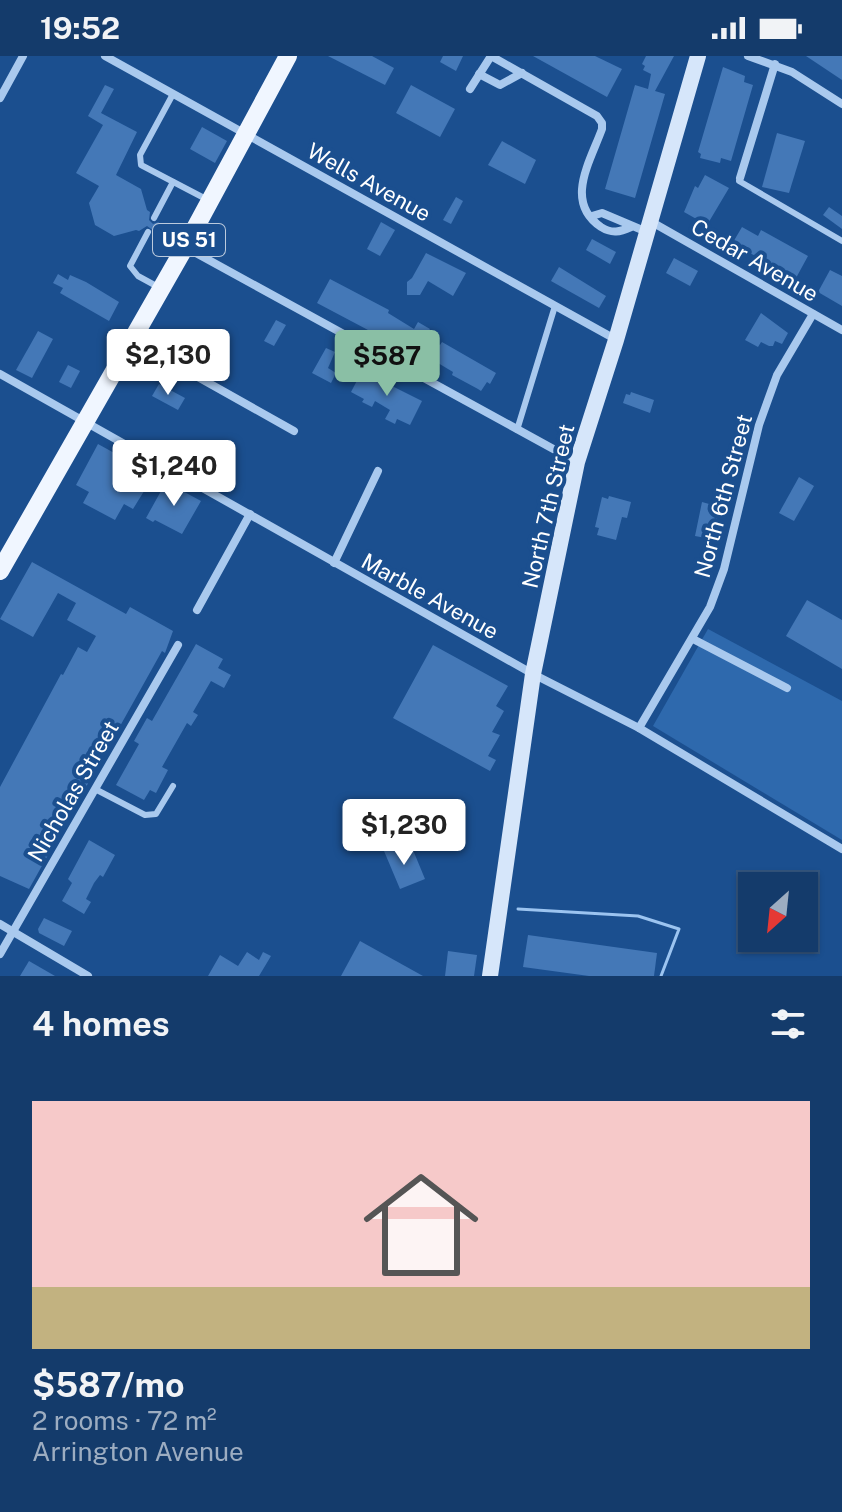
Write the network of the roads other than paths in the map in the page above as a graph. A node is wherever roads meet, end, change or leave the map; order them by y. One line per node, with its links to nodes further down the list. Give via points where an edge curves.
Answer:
1 (23, 56): 12 (street)
2 (105, 56): 11 (street, Wells Avenue)
3 (288, 56): 14 (main road, US 51)
4 (491, 56): 8 (street); 9 (street)
5 (698, 56): 20 (street, North 7th Street)
6 (748, 56): 7 (street)
7 (776, 60): 13 (street); 15 (street)
8 (522, 73): 9 (street, via 500,85); 18 (street, via 592,110 602,123 580,191)
9 (479, 74): 10 (street)
10 (470, 89)
11 (173, 94): 14 (street, Wells Avenue); 16 (lane, via 139,160)
12 (0, 98)
13 (842, 104)
14 (245, 134): 17 (main road, US 51); 25 (street, Wells Avenue)
15 (740, 178): 22 (lane)
16 (173, 182): 17 (lane); 19 (lane)
17 (210, 201): 23 (main road, US 51)
18 (592, 216): 20 (street, via 602,213); 20 (street, via 608,231)
19 (154, 218)
20 (643, 226): 26 (street, Cedar Avenue); 29 (street, North 7th Street)
21 (148, 232): 24 (lane, via 130,266)
22 (842, 241)
23 (185, 247): 24 (main road, US 51); 32 (street)
24 (162, 289): 28 (main road, US 51)
25 (555, 306): 29 (street, Wells Avenue); 32 (lane)
26 (813, 314): 27 (street, Cedar Avenue); 40 (street, North 6th Street, via 777,375 759,425 724,569)
27 (842, 330)
28 (132, 340): 31 (main road, US 51); 33 (street)
29 (616, 340): 34 (street, North 7th Street)
30 (0, 374): 31 (street, Marble Avenue)
31 (86, 423): 36 (street, Marble Avenue); 38 (main road, US 51)
32 (517, 430): 34 (street)
33 (294, 431)
34 (577, 462): 42 (street, North 7th Street)
35 (378, 471): 37 (street)
36 (250, 514): 37 (street, Marble Avenue); 39 (street)
37 (334, 563): 42 (street, Marble Avenue)
38 (1, 568)
39 (197, 610)
40 (693, 639): 43 (street); 44 (street, North 6th Street)
41 (178, 645): 46 (street, Nicholas Street)
42 (533, 674): 44 (street, Marble Avenue); 52 (street, North 7th Street)
43 (787, 688)
44 (639, 728): 47 (street, Marble Avenue)
45 (173, 786): 46 (lane, via 156,814 145,815)
46 (95, 789): 49 (street, Nicholas Street)
47 (842, 849)
48 (0, 924): 49 (street)
49 (13, 931): 50 (street, Nicholas Street); 51 (street)
50 (0, 954)
51 (88, 976)
52 (490, 976)

